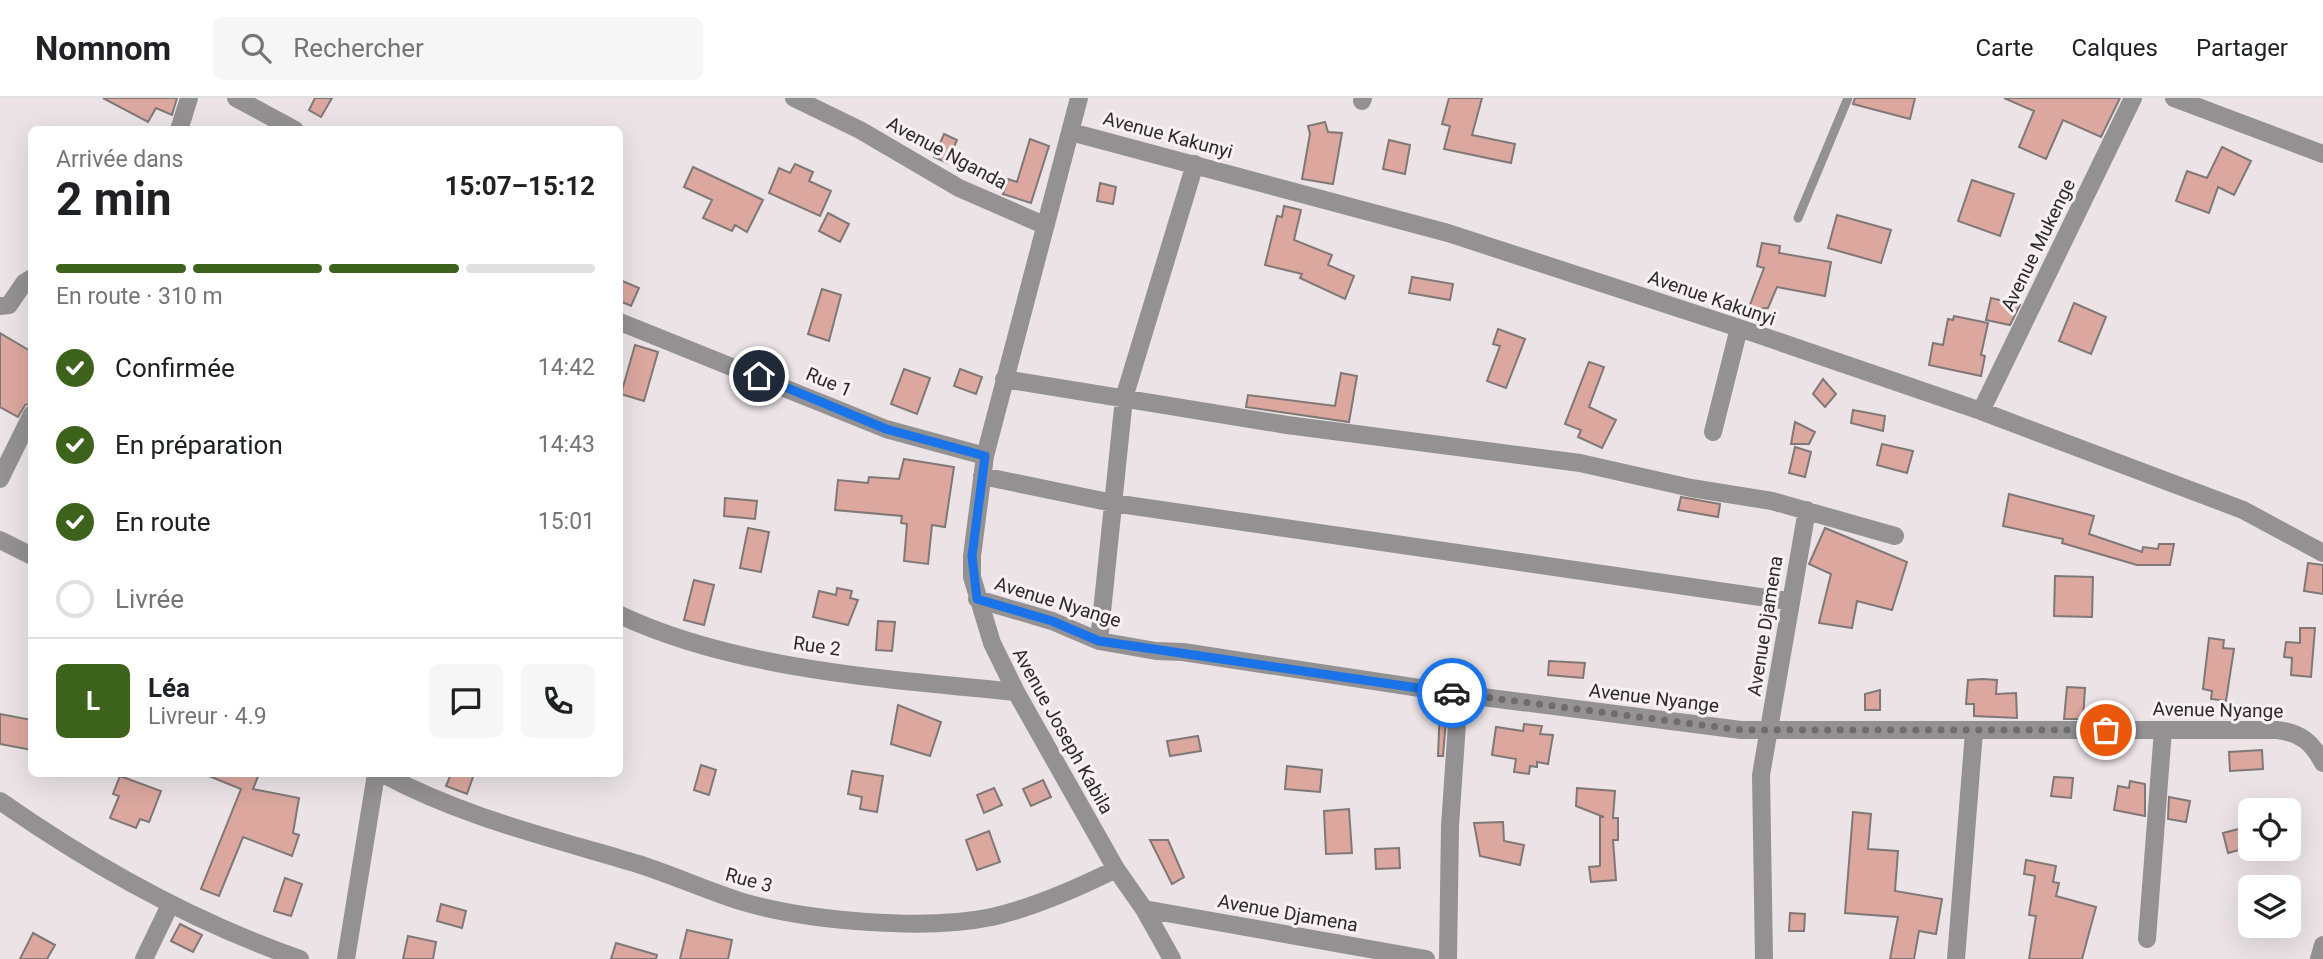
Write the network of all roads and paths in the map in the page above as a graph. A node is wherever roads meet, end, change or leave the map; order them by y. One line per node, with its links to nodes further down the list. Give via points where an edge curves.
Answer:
1 (189, 98): 8 (street)
2 (236, 98): 9 (street)
3 (794, 98): 14 (street, Avenue Nganda, via 959,188)
4 (1079, 98): 10 (street, Avenue Joseph Kabila)
5 (1848, 98): 13 (lane)
6 (2133, 98): 21 (street, Avenue Mukenge)
7 (2174, 98): 11 (street)
8 (180, 126)
9 (288, 126)
10 (1071, 132): 12 (street, Avenue Kakunyi); 14 (street, Avenue Joseph Kabila)
11 (2323, 154)
12 (1195, 164): 18 (street, Avenue Kakunyi, via 1447,233); 20 (street)
13 (1798, 218)
14 (1044, 225): 19 (street, Avenue Joseph Kabila)
15 (28, 280): 16 (street, via 9,305)
16 (0, 306)
17 (623, 324): 24 (street, Rue 1, via 886,429)
18 (1739, 328): 21 (street, Avenue Kakunyi); 23 (street)
19 (1004, 379): 20 (street); 24 (street, Avenue Joseph Kabila)
20 (1124, 398): 27 (street); 28 (street, via 1287,425 1580,463)
21 (1981, 411): 31 (street, Avenue Kakunyi, via 2243,510)
22 (28, 422): 26 (street)
23 (1713, 432)
24 (985, 456): 25 (street, Avenue Joseph Kabila)
25 (982, 476): 27 (street); 33 (street, Avenue Joseph Kabila, via 972,556)
26 (0, 479)
27 (1113, 503): 34 (street); 36 (street)
28 (1807, 510): 29 (street); 34 (street, Avenue Djamena)
29 (1895, 536)
30 (0, 540): 32 (street)
31 (2323, 553)
32 (28, 554)
33 (977, 599): 36 (street, Avenue Nyange, via 1052,621); 37 (street, Avenue Joseph Kabila)
34 (1788, 601): 39 (street, Avenue Djamena)
35 (623, 616): 37 (street, Rue 2, via 692,643 734,653)
36 (1099, 641): 38 (street, Avenue Nyange)
37 (1016, 692): 46 (street, Avenue Joseph Kabila)
38 (1458, 694): 39 (street, Avenue Nyange, via 1696,726); 56 (street)
39 (1770, 728): 41 (street, Avenue Nyange); 57 (street, Avenue Djamena, via 1760,775)
40 (2163, 730): 41 (street, Avenue Nyange); 42 (street, Avenue Nyange, via 2294,732 2309,740); 49 (street)
41 (1974, 732): 58 (street)
42 (2323, 763)
43 (376, 777): 53 (street)
44 (389, 777): 46 (street, Rue 3, via 448,806 704,889 779,910 834,917 928,922 991,917 1068,892)
45 (0, 801): 47 (street)
46 (1116, 869): 48 (street, Avenue Joseph Kabila)
47 (170, 905): 51 (street); 52 (street)
48 (1144, 909): 54 (street, Avenue Joseph Kabila); 55 (street, Avenue Djamena)
49 (2147, 939)
50 (2323, 945): 59 (street)
51 (144, 959)
52 (300, 959)
53 (346, 959)
54 (1172, 959)
55 (1426, 959)
56 (1448, 959)
57 (1764, 959)
58 (1956, 959)
59 (2319, 959)

